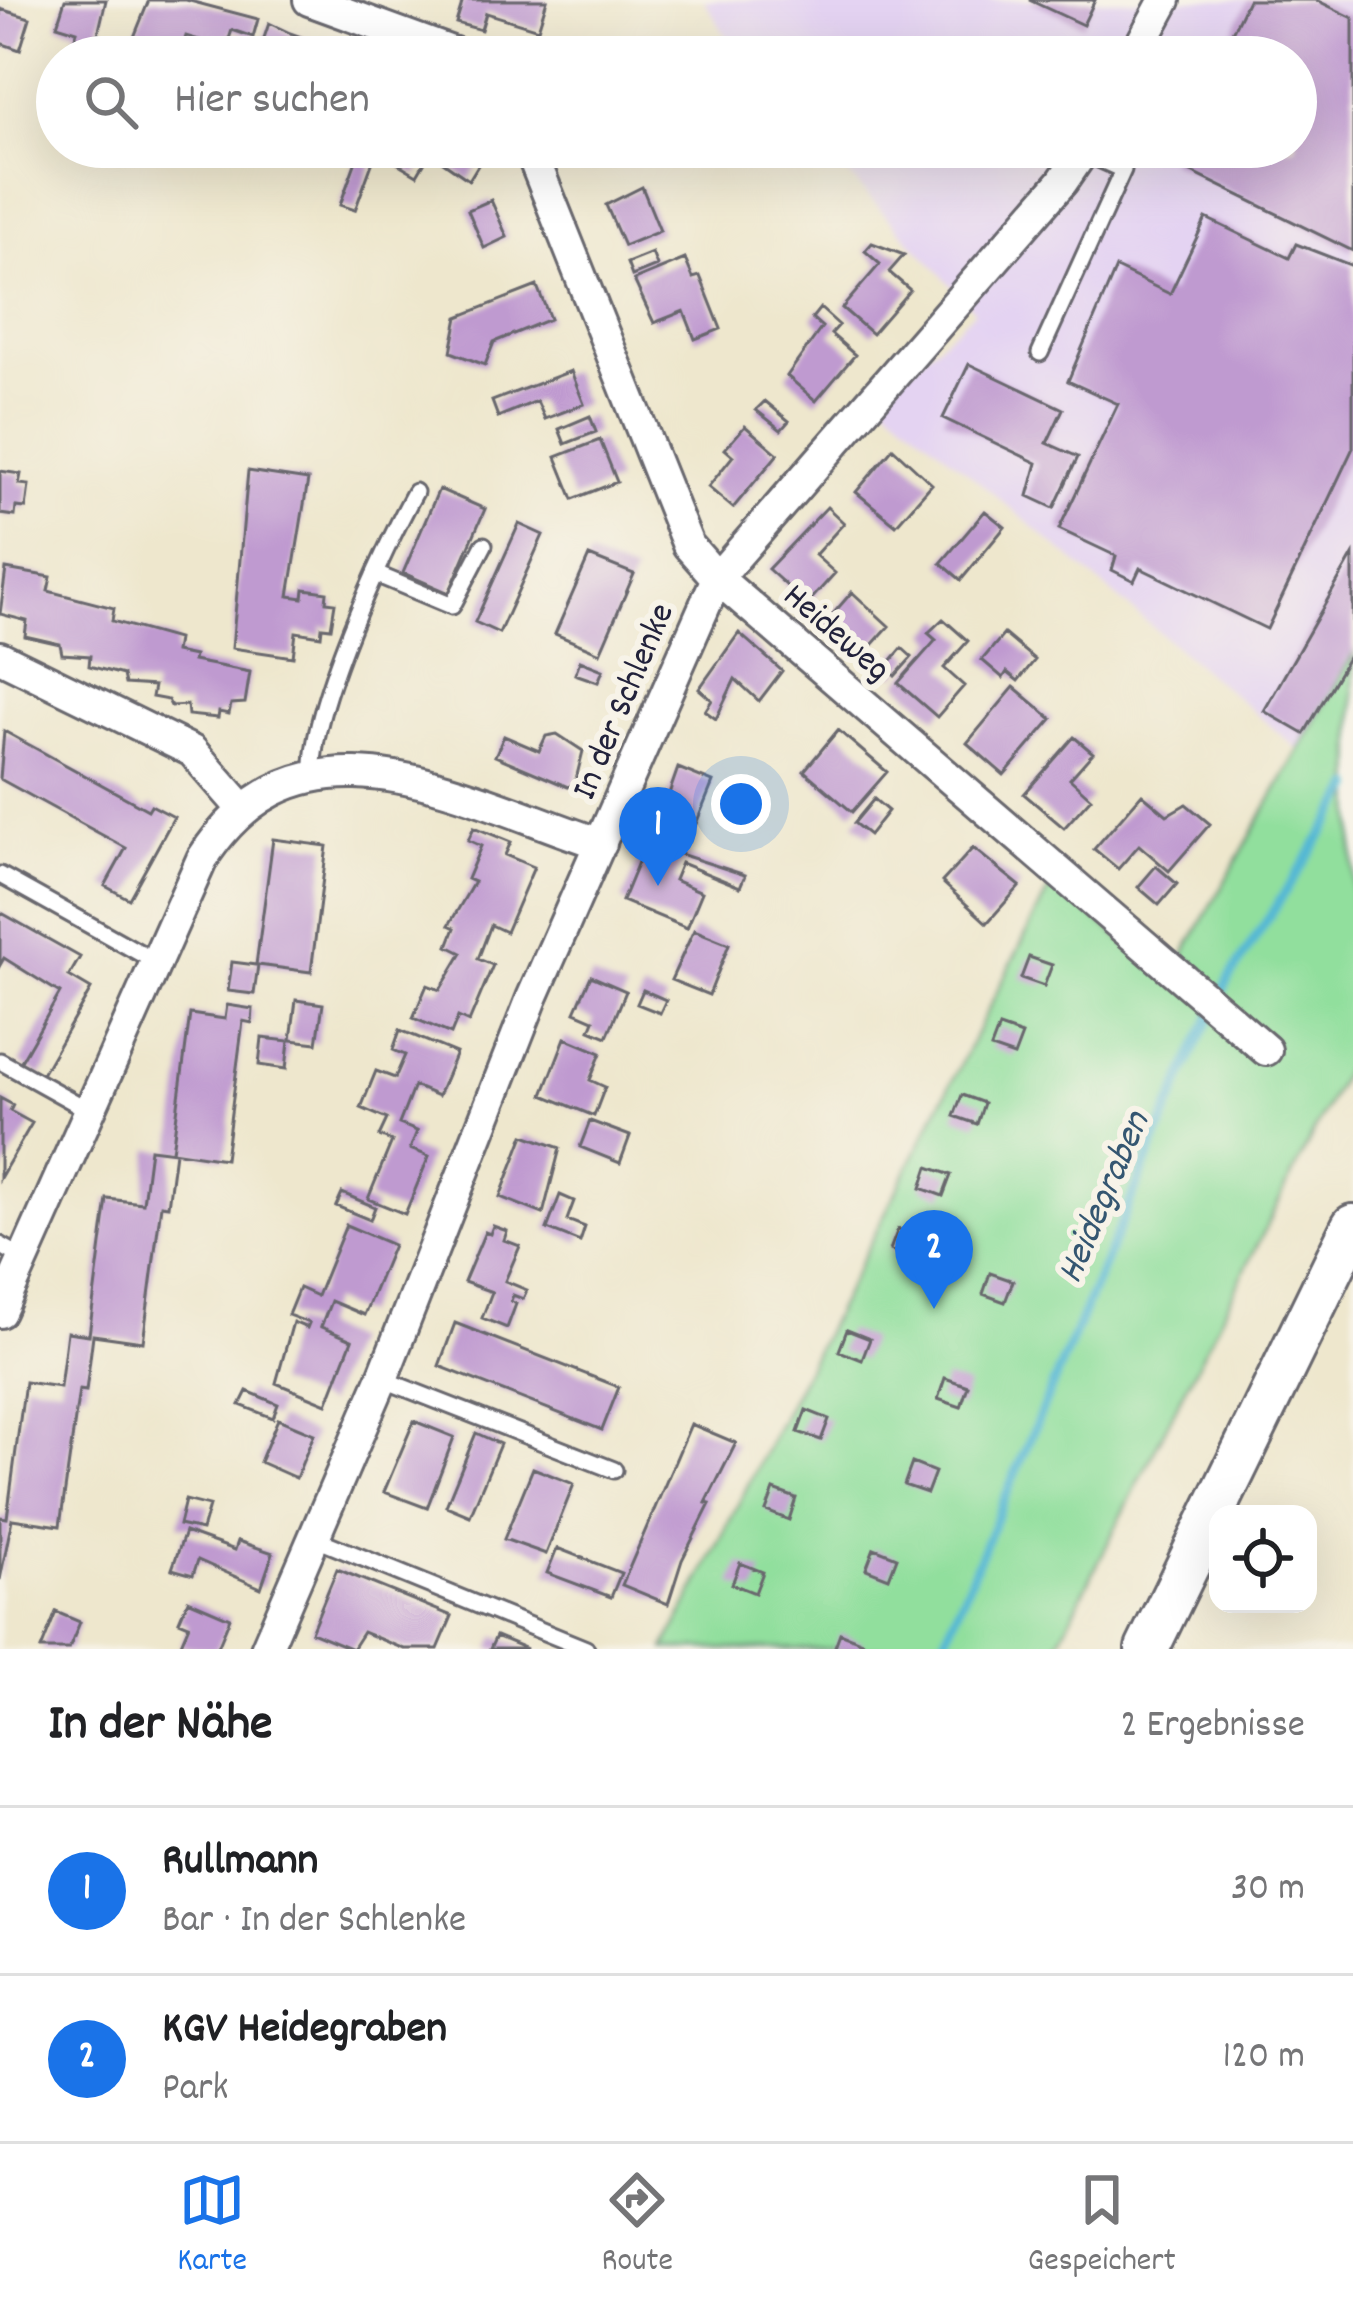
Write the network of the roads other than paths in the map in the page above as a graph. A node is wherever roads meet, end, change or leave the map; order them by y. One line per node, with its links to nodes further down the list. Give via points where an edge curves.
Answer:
1 (1165, 0): 4 (street)
2 (322, 2): 3 (street)
3 (410, 36)
4 (1145, 36)
5 (537, 168): 12 (street, Heideweg, via 688,545)
6 (1070, 168): 12 (street, In der Schlenke)
7 (1119, 168): 8 (lane)
8 (1040, 353)
9 (415, 492): 11 (lane)
10 (484, 545): 11 (lane, via 452,606)
11 (378, 575): 14 (lane, via 317,726)
12 (717, 578): 16 (street, In der Schlenke); 19 (street, Heideweg)
13 (0, 657): 15 (street, via 193,751)
14 (313, 773): 15 (street); 16 (street, via 397,777)
15 (242, 807): 18 (street, via 202,859)
16 (601, 844): 25 (street, In der Schlenke)
17 (0, 875): 18 (lane)
18 (156, 962): 21 (street)
19 (1266, 1050)
20 (0, 1061): 21 (lane)
21 (90, 1112): 23 (street)
22 (1353, 1226): 30 (main road)
23 (12, 1252): 24 (street)
24 (0, 1312)
25 (382, 1378): 26 (lane); 27 (street, In der Schlenke)
26 (614, 1470)
27 (314, 1538): 28 (street, In der Schlenke); 29 (lane)
28 (266, 1649)
29 (586, 1649)
30 (1148, 1649)

